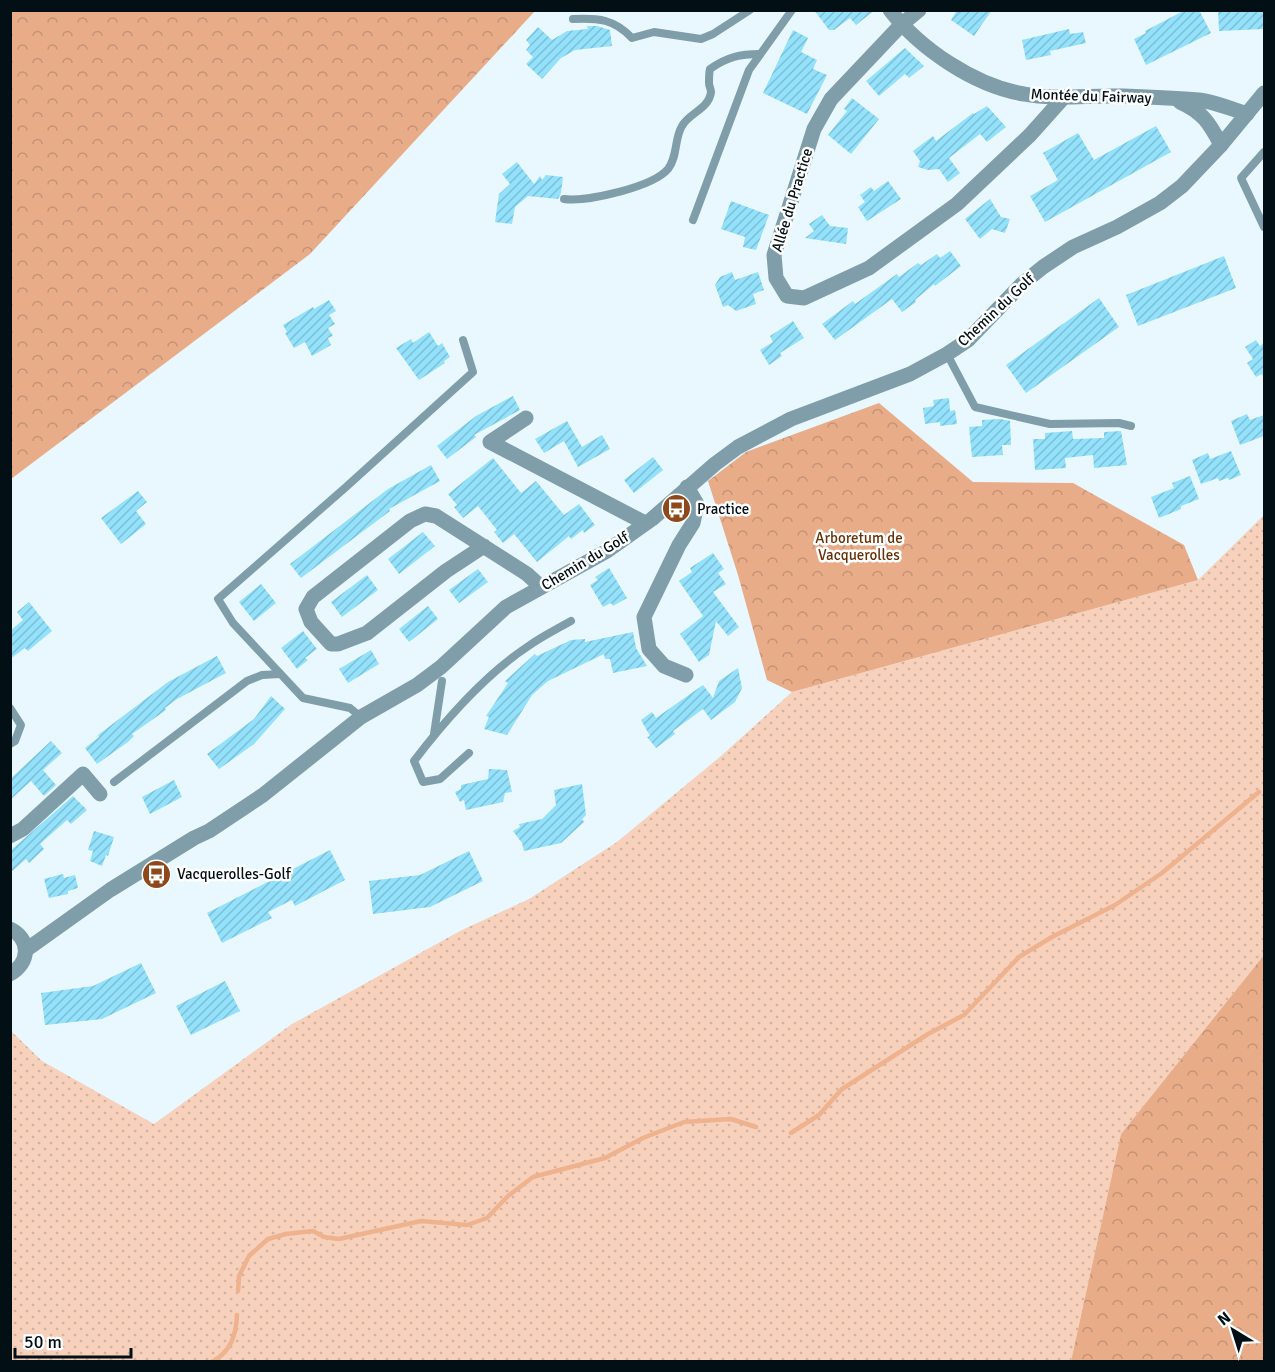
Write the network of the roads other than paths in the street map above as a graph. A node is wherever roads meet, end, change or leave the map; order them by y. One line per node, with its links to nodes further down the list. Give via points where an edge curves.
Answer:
1 (750, 10): 5 (lane, via 701,39 654,32 633,38 620,26 597,18)
2 (792, 10): 7 (lane)
3 (890, 10): 6 (street, Montée du Fairway)
4 (919, 10): 6 (street, Allée du Practice)
5 (573, 19)
6 (901, 25): 9 (street, Montée du Fairway, via 950,64 992,84 1023,94); 9 (street, Allée du Practice, via 831,99 814,129 774,255 777,278 787,296 804,298 878,262 957,204)
7 (760, 54): 16 (lane, via 739,54 710,69 711,92 704,106 680,129 675,157 667,170 647,184 577,200); 17 (lane, via 749,70)
8 (1264, 93): 12 (street, Chemin du Golf)
9 (1064, 97): 10 (street, Montée du Fairway)
10 (1174, 100): 11 (street, Montée du Fairway, via 1200,100); 13 (street, Montée du Fairway, via 1194,108)
11 (1221, 106): 12 (street, Montée du Fairway); 13 (street)
12 (1248, 114): 14 (street, Chemin du Golf)
13 (1209, 122): 14 (street, Montée du Fairway)
14 (1221, 145): 20 (street, Chemin du Golf, via 1160,203 1073,247 1043,267 968,340)
15 (1264, 152): 18 (lane, via 1241,178)
16 (564, 199)
17 (693, 220)
18 (1264, 227)
19 (464, 340): 28 (lane, via 473,372 218,599 233,623)
20 (948, 354): 22 (lane, via 975,407 1050,424); 23 (street, Chemin du Golf, via 910,374 791,419 750,440)
21 (526, 418): 24 (street, via 490,442)
22 (1131, 426)
23 (687, 487): 24 (street, Chemin du Golf); 29 (street, via 697,504 693,523 644,617 649,650 664,666)
24 (645, 524): 26 (street, Chemin du Golf, via 607,551)
25 (484, 546): 25 (street, via 436,516 425,514 410,521 314,597 306,609 331,644 338,644 367,633); 26 (street)
26 (541, 587): 32 (street, Chemin du Golf, via 506,607 417,685)
27 (571, 621): 33 (lane, via 529,645 495,673)
28 (280, 674): 32 (lane, via 303,698 350,708); 36 (lane, via 248,681)
29 (686, 675)
30 (442, 681): 33 (lane)
31 (10, 708): 34 (lane, via 21,725)
32 (361, 717): 40 (street, Chemin du Golf, via 237,813 110,890)
33 (434, 735): 35 (lane, via 414,760 423,782 440,779)
34 (10, 744)
35 (469, 753)
36 (114, 782)
37 (100, 794): 38 (street, via 83,774 23,830)
38 (10, 836)
39 (13, 929): 40 (street); 41 (street, via 21,935)
40 (49, 935): 41 (street, Chemin du Golf)
41 (26, 950): 42 (street, via 22,965)
42 (10, 974)

